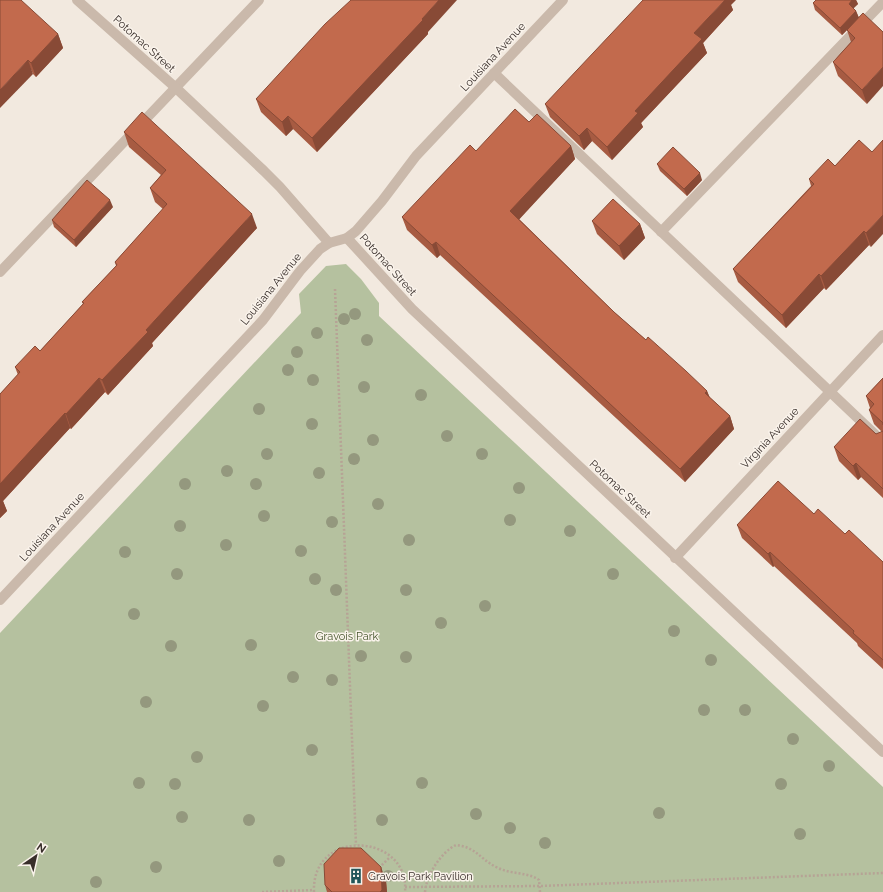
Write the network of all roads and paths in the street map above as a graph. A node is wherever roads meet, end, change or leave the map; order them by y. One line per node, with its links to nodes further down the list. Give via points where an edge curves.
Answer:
1 (77, 0): 6 (street, Potomac Street)
2 (259, 0): 6 (street)
3 (563, 0): 5 (street, Louisiana Avenue)
4 (883, 2): 7 (street)
5 (494, 73): 7 (street); 8 (street, Louisiana Avenue, via 416,156 382,201)
6 (176, 88): 9 (street, Potomac Street, via 280,187); 10 (street)
7 (661, 232): 13 (street)
8 (347, 238): 9 (street, Louisiana Avenue); 15 (street, Potomac Street, via 412,309)
9 (329, 243): 16 (street, Louisiana Avenue, via 300,270 263,320)
10 (0, 272)
11 (335, 290): 18 (path)
12 (883, 335): 13 (street, Virginia Avenue)
13 (830, 392): 14 (street); 15 (street, Virginia Avenue)
14 (883, 442)
15 (675, 558): 17 (street, Potomac Street)
16 (0, 600)
17 (883, 752)
18 (356, 845): 19 (path, via 371,846); 25 (path, via 343,847 321,864 315,877)
19 (390, 857): 20 (path); 23 (path, via 402,873)
20 (376, 871)
21 (883, 873): 22 (path)
22 (540, 886): 24 (path); 24 (path, via 536,878 507,872 495,867 474,850 456,845 443,855); 29 (path)
23 (405, 887): 24 (path); 27 (path)
24 (426, 887): 28 (path)
25 (314, 891): 26 (path)
26 (262, 892)
27 (405, 892)
28 (425, 892)
29 (540, 892)

